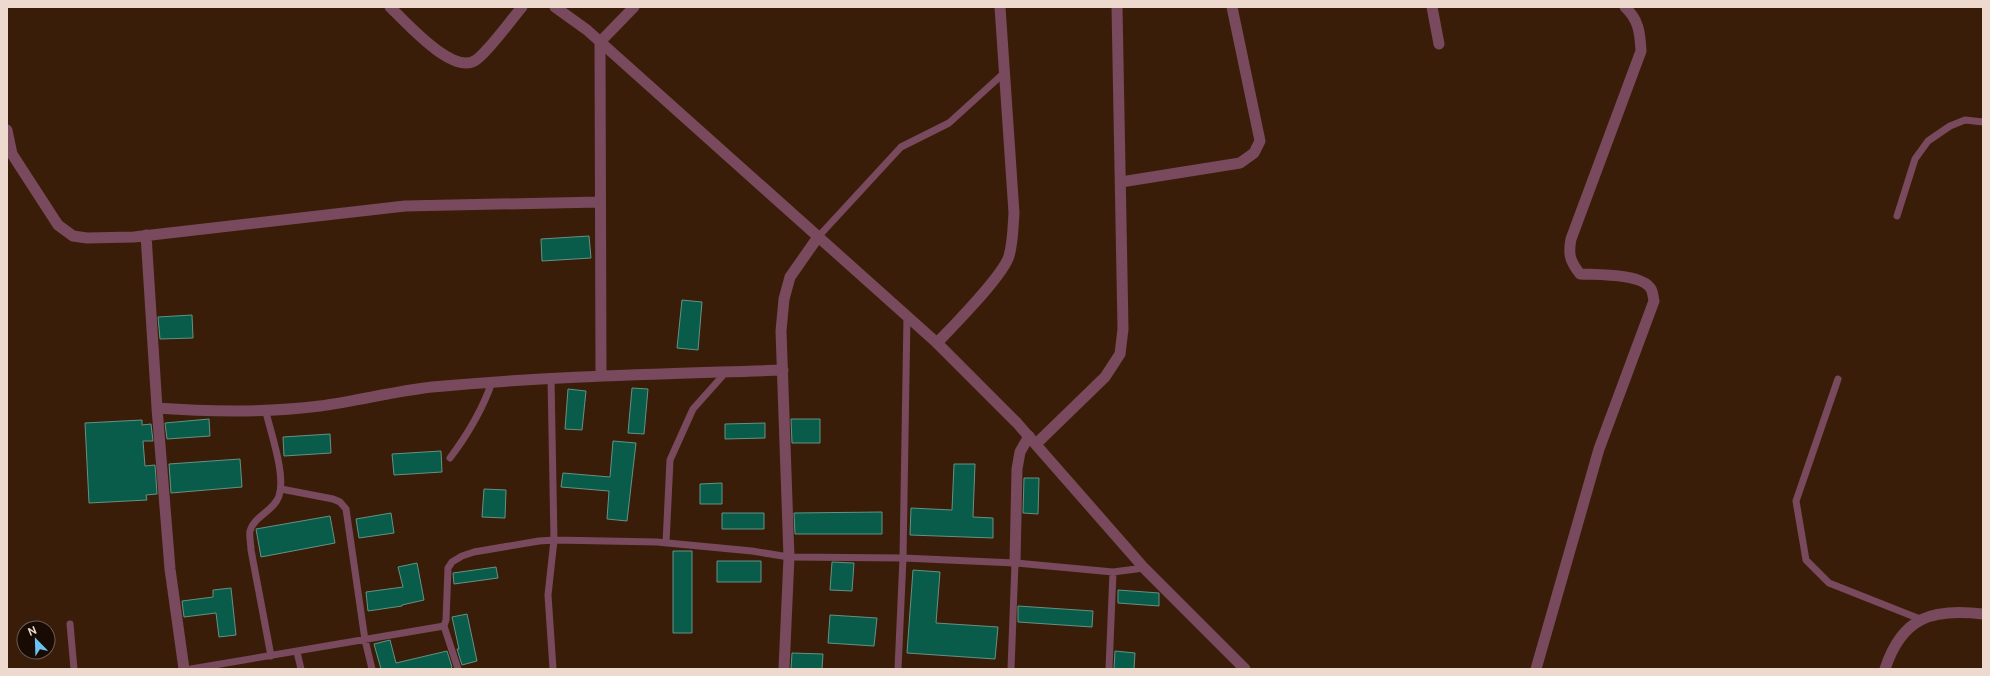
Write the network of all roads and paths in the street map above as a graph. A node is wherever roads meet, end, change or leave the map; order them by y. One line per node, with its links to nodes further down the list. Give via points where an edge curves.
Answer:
1 (390, 7): 2 (street, via 445,58 461,64 475,61)
2 (522, 7)
3 (556, 7): 10 (street)
4 (634, 7): 10 (street)
5 (1000, 7): 12 (street)
6 (1117, 7): 15 (street)
7 (1232, 7): 15 (street, via 1260,141 1254,153 1240,163)
8 (1432, 7): 11 (street)
9 (1625, 7): 59 (street, via 1633,15 1640,29 1641,51 1571,239 1569,254 1573,266 1580,274 1627,277 1643,282 1651,288 1654,301 1599,449)
10 (600, 42): 16 (street); 19 (street)
11 (1439, 44)
12 (1004, 72): 19 (lane, via 949,123 902,147); 21 (street, via 1014,213 1009,257 996,276)
13 (1983, 122): 17 (lane, via 1965,120 1950,126 1928,141 1915,159)
14 (7, 130): 18 (street, via 12,154 58,225 73,236 87,238)
15 (1121, 182): 30 (street, via 1123,329 1120,354 1105,377)
16 (600, 202): 18 (street, via 404,206); 24 (street)
17 (1897, 216)
18 (146, 235): 28 (street)
19 (818, 237): 20 (street); 22 (street, via 790,277 784,299 781,331)
20 (907, 316): 21 (street); 36 (lane)
21 (937, 343): 30 (street)
22 (783, 370): 23 (street); 35 (street)
23 (726, 372): 24 (street); 34 (lane, via 693,409 670,460)
24 (601, 376): 25 (street)
25 (551, 378): 27 (street); 33 (lane)
26 (1838, 379): 41 (lane, via 1796,501 1806,560 1829,583)
27 (492, 382): 29 (street, via 431,387 322,406); 31 (lane, via 471,430)
28 (156, 408): 29 (street); 48 (street, via 170,569)
29 (266, 412): 32 (lane)
30 (1032, 440): 37 (street, via 1020,452 1017,469); 38 (street)
31 (450, 458)
32 (281, 489): 44 (lane, via 333,499 346,509); 46 (lane, via 278,498 254,523 250,532 251,550)
33 (554, 540): 34 (lane); 43 (lane, via 539,540 474,552 452,562 448,568); 53 (lane, via 548,595)
34 (666, 543): 35 (lane)
35 (789, 557): 36 (lane); 54 (street)
36 (903, 558): 37 (lane); 55 (lane)
37 (1015, 563): 39 (lane); 56 (lane)
38 (1144, 568): 39 (lane); 58 (street)
39 (1113, 572): 57 (lane)
40 (1983, 614): 41 (street, via 1963,611)
41 (1920, 619): 60 (street, via 1905,630 1889,656)
42 (70, 624): 47 (lane)
43 (444, 626): 44 (lane); 52 (lane)
44 (365, 640): 45 (lane); 51 (lane)
45 (298, 652): 46 (lane); 50 (lane)
46 (271, 656): 49 (lane)
47 (74, 669)
48 (184, 669)
49 (191, 669)
50 (301, 669)
51 (372, 669)
52 (458, 669)
53 (553, 669)
54 (784, 669)
55 (898, 669)
56 (1011, 669)
57 (1109, 669)
58 (1245, 669)
59 (1536, 669)
60 (1885, 669)

